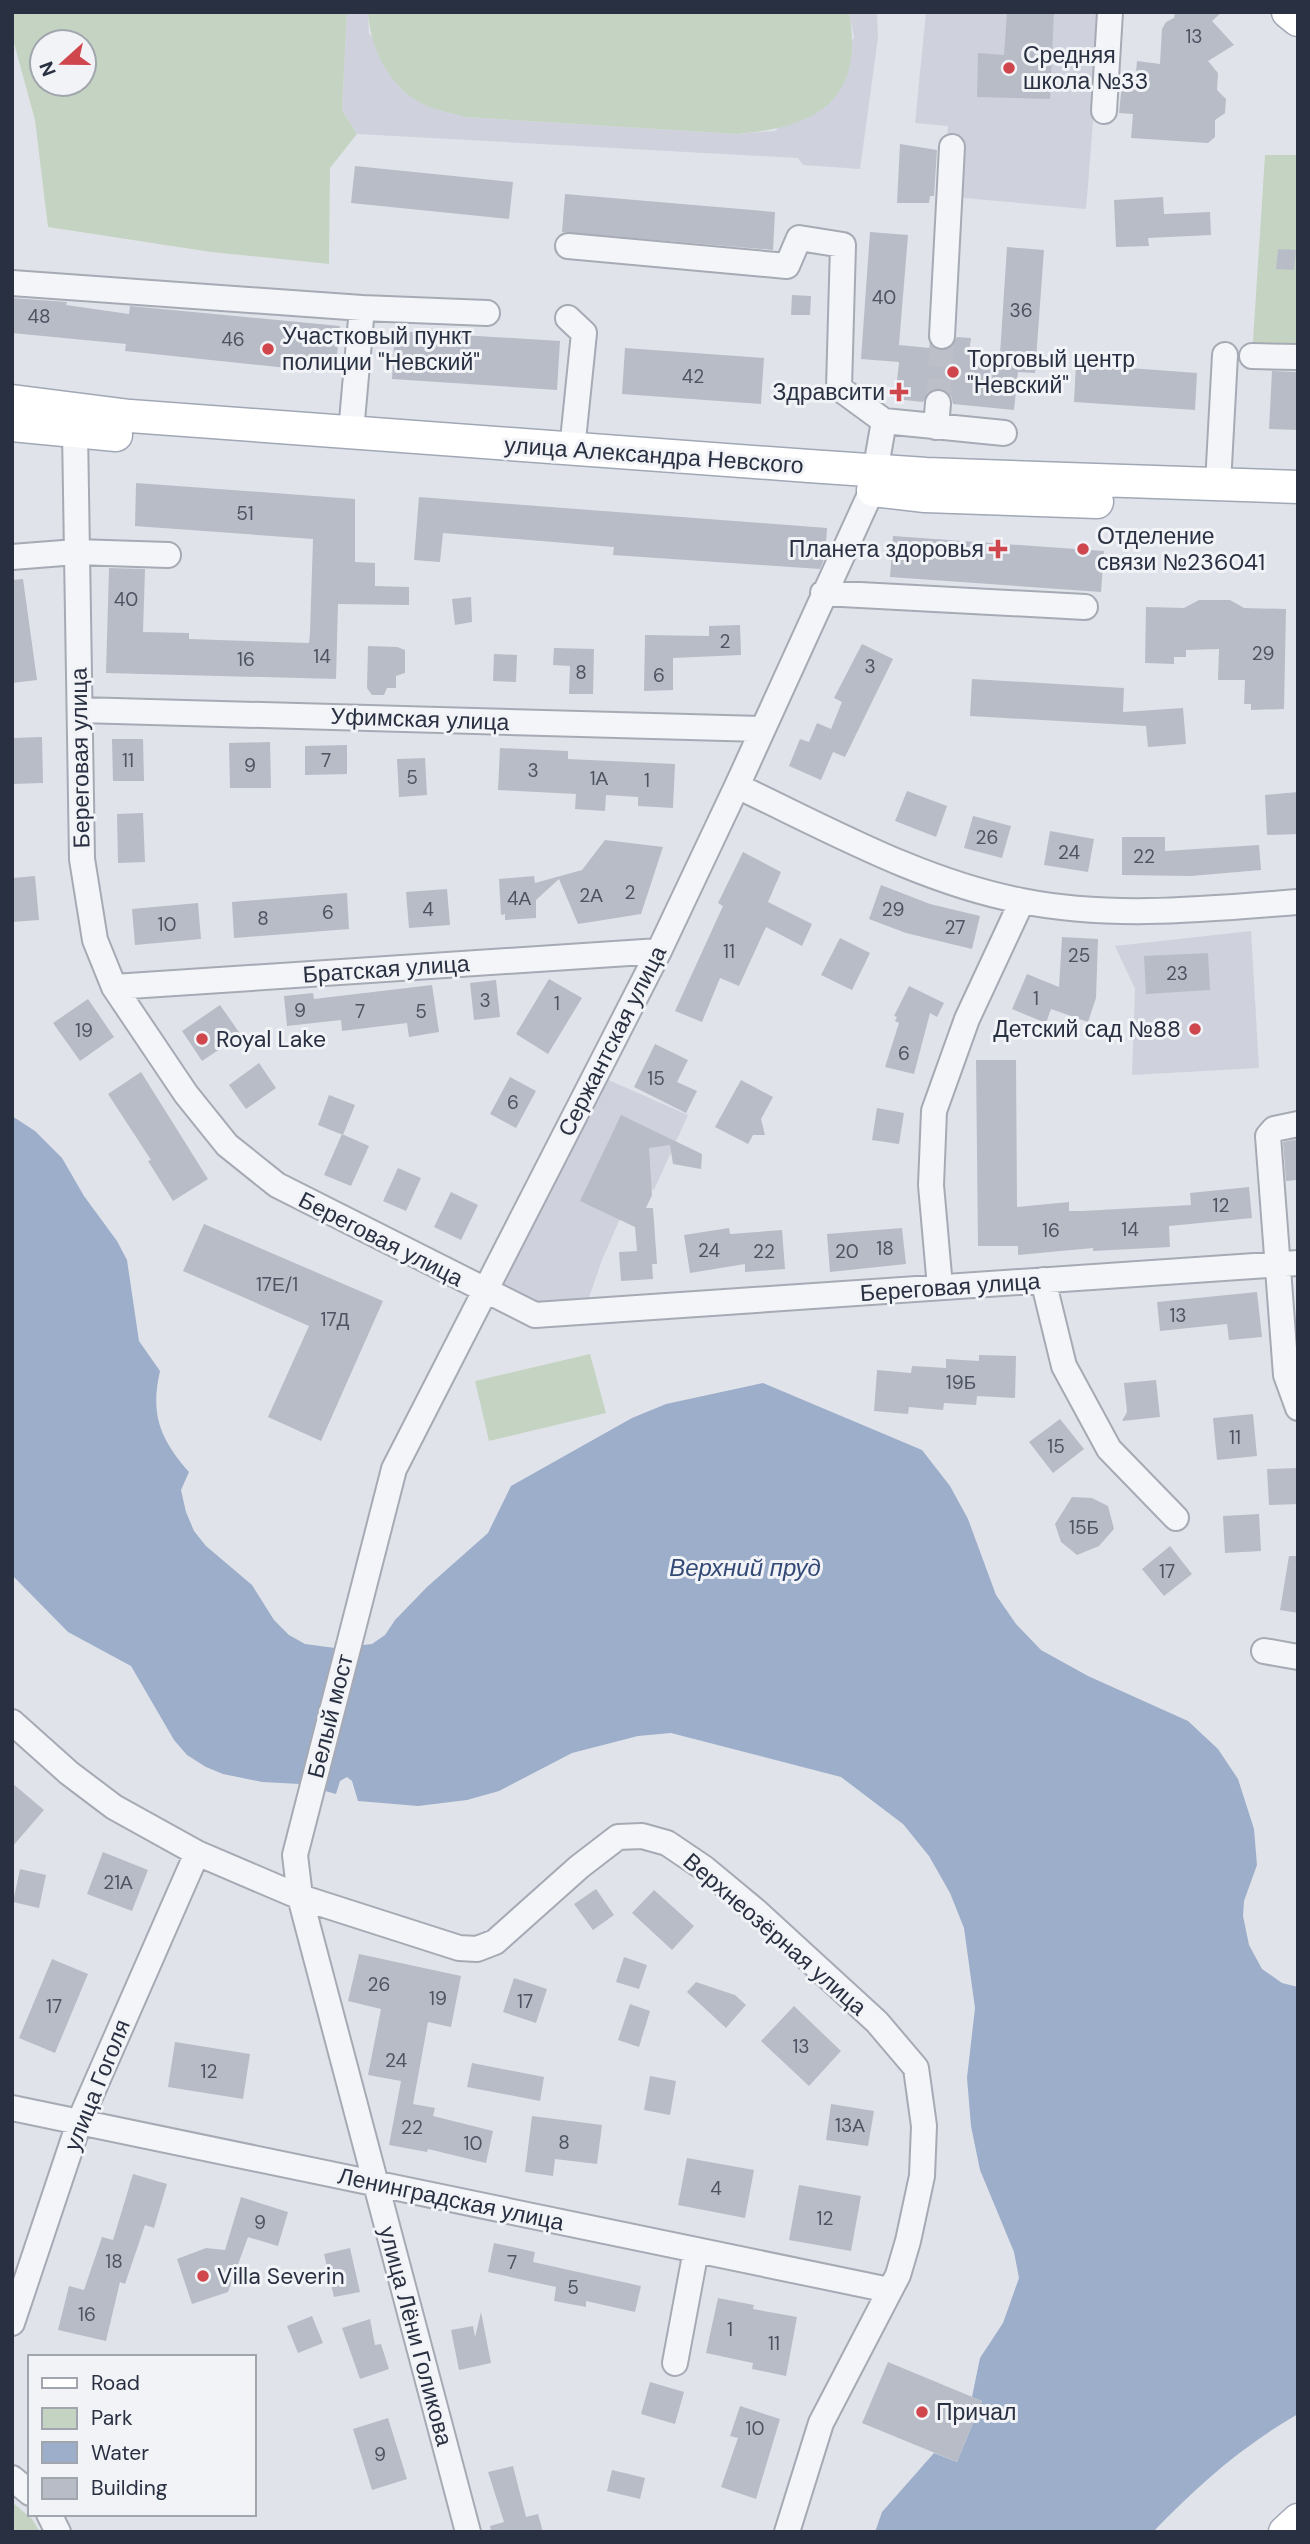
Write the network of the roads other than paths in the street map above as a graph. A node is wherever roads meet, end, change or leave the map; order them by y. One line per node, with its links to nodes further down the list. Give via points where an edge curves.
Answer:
1 (1110, 12): 4 (street)
2 (1288, 12): 3 (main road)
3 (1298, 20)
4 (1104, 111)
5 (952, 147): 11 (street)
6 (568, 246): 16 (street, via 787,266 799,238 844,245 839,388)
7 (12, 283): 8 (street)
8 (362, 308): 9 (street); 19 (street)
9 (487, 313)
10 (568, 318): 21 (street, via 584,333)
11 (942, 336)
12 (1225, 355): 23 (street)
13 (1252, 356): 14 (street)
14 (1298, 357)
15 (12, 401): 19 (main road, улица Александра Невского, via 130,416)
16 (884, 421): 20 (street, via 937,415); 22 (street, Сержантская улица)
17 (12, 425): 18 (main road, улица Александра Невского)
18 (75, 431): 22 (main road, улица Александра Невского); 26 (street, Береговая улица)
19 (351, 432): 21 (main road, улица Александра Невского)
20 (1004, 433)
21 (572, 450): 22 (main road, улица Александра Невского)
22 (875, 480): 23 (main road, улица Александра Невского); 25 (main road, улица Александра Невского, via 925,496); 29 (street, Сержантская улица)
23 (1218, 484): 24 (main road, улица Александра Невского)
24 (1298, 487)
25 (1298, 507)
26 (76, 552): 27 (street); 28 (street); 31 (street, Береговая улица)
27 (168, 555)
28 (12, 557)
29 (823, 593): 30 (street); 32 (street, Сержантская улица)
30 (1085, 607)
31 (80, 710): 32 (street, Уфимская улица); 37 (street, Береговая улица, via 82,859 95,940)
32 (761, 729): 33 (street, Сержантская улица)
33 (737, 786): 34 (street, via 902,865); 36 (street, Сержантская улица)
34 (1022, 901): 35 (street, via 1110,911); 41 (street, via 967,1019 934,1111 931,1185)
35 (1298, 902)
36 (659, 951): 37 (street, Братская улица); 42 (street, Сержантская улица)
37 (114, 986): 42 (street, Береговая улица, via 186,1094 227,1145 277,1185)
38 (1298, 1124): 39 (street, via 1284,1124 1268,1136)
39 (1288, 1263): 40 (street, Береговая улица); 43 (street, via 1286,1375)
40 (1043, 1280): 41 (street, Береговая улица); 44 (street, via 1065,1366 1109,1449)
41 (940, 1287): 42 (street, Береговая улица, via 535,1315)
42 (484, 1292): 45 (street, Сержантская улица, via 394,1469)
43 (1298, 1408)
44 (1176, 1518)
45 (356, 1615): 50 (street, Белый мост, via 295,1855)
46 (1264, 1651): 47 (street)
47 (1298, 1657)
48 (12, 1722): 49 (street, Верхнеозёрная улица, via 114,1807)
49 (197, 1853): 50 (street, Верхнеозёрная улица); 52 (street, улица Гоголя)
50 (300, 1898): 53 (street, улица Лёни Голикова); 55 (street, Верхнеозёрная улица, via 437,1943 477,1949 495,1942 618,1837 642,1836 667,1843 704,1868 877,2022 916,2068 924,2126 922,2176 908,2241)
51 (12, 2108): 52 (street, Ленинградская улица)
52 (80, 2120): 53 (street, Ленинградская улица); 56 (street, улица Гоголя)
53 (375, 2183): 54 (street, Ленинградская улица); 63 (street, улица Лёни Голикова)
54 (696, 2250): 55 (street, Ленинградская улица); 57 (street)
55 (889, 2290): 64 (street, Верхнеозёрная улица, via 821,2423)
56 (12, 2323)
57 (675, 2363)
58 (12, 2478): 59 (street)
59 (28, 2491)
60 (49, 2516): 62 (street)
61 (1298, 2520): 65 (main road)
62 (58, 2532)
63 (468, 2532)
64 (787, 2532)
65 (1285, 2532)

